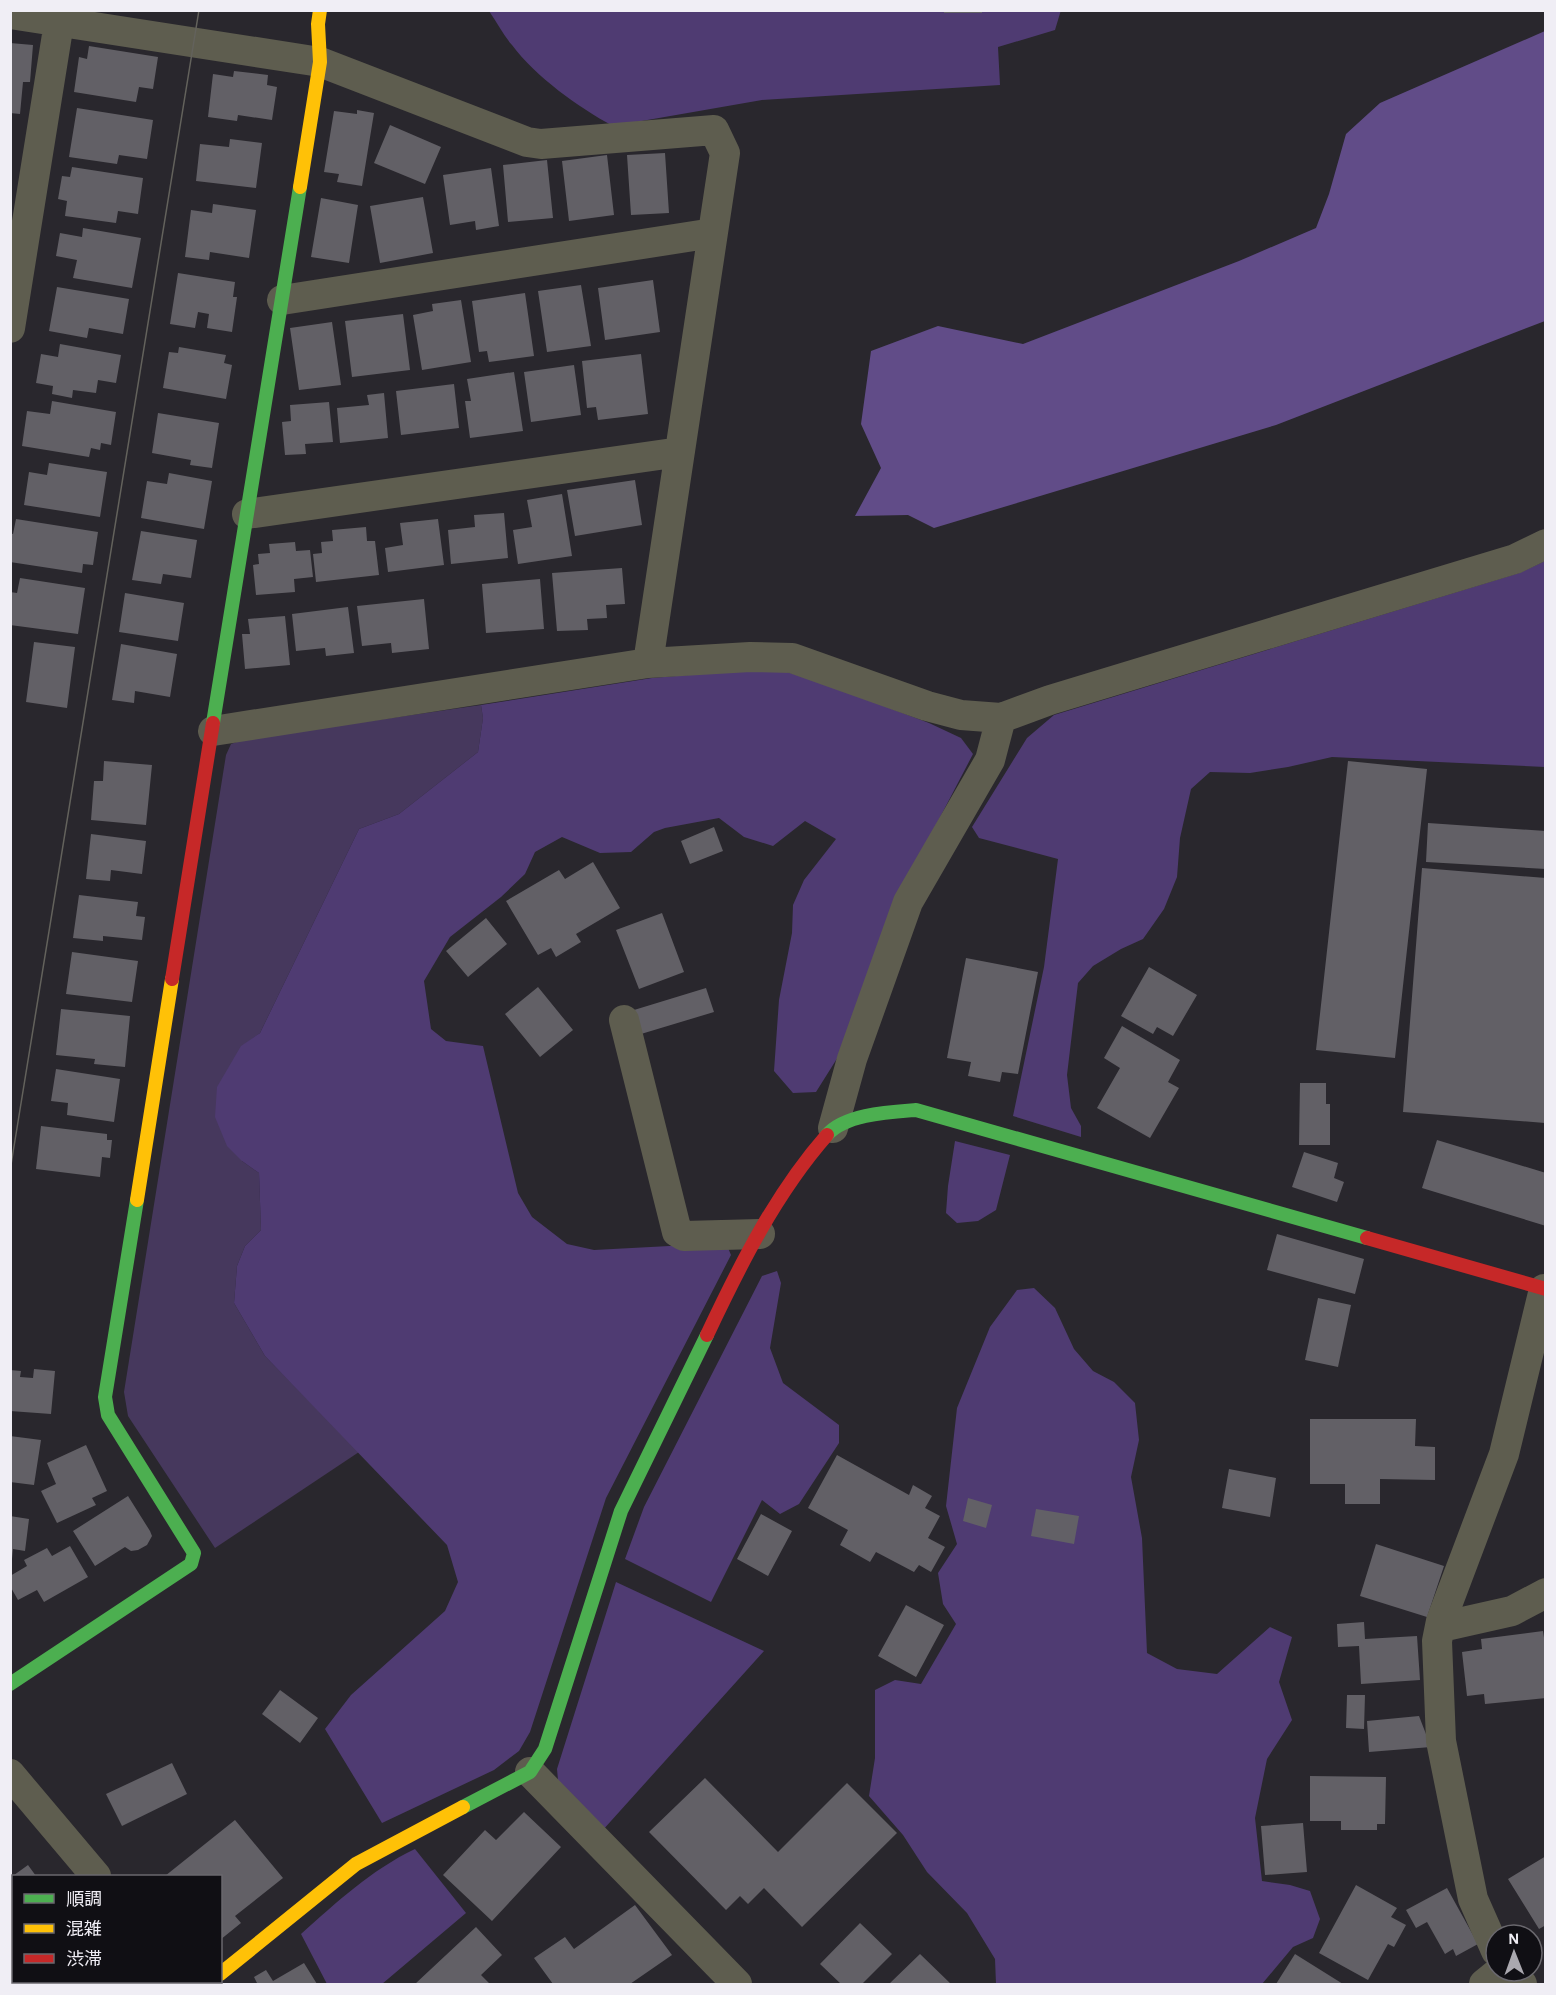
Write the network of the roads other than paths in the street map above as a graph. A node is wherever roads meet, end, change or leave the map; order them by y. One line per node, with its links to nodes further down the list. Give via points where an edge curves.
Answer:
1 (320, 10): 4 (street)
2 (10, 14): 3 (street)
3 (61, 16): 4 (street); 6 (street)
4 (320, 62): 5 (street, via 527,142 714,130 725,153); 7 (street)
5 (713, 233): 7 (street); 9 (street)
6 (14, 288): 8 (street)
7 (282, 300): 10 (street)
8 (10, 328)
9 (680, 452): 10 (street); 12 (street)
10 (248, 514): 14 (street)
11 (1545, 544): 13 (street, via 1515,559)
12 (648, 663): 13 (street, via 792,658 927,706 961,715); 14 (street)
13 (1001, 718): 16 (street, via 990,760 909,903 852,1059)
14 (213, 731): 21 (street, via 105,1397 108,1415 194,1553 191,1564)
15 (624, 1020): 17 (street, via 677,1232 684,1236)
16 (833, 1128): 17 (street, via 806,1159); 18 (street, via 874,1113 916,1110)
17 (760, 1234): 22 (street, via 742,1262 621,1510 545,1749)
18 (1545, 1289): 20 (street, via 1504,1454)
19 (1545, 1593): 20 (street, via 1512,1611)
20 (1441, 1627): 25 (street, via 1437,1641 1441,1741 1473,1899)
21 (10, 1684)
22 (530, 1772): 26 (street, via 356,1864); 27 (street)
23 (10, 1774): 24 (street)
24 (95, 1875)
25 (1484, 1923)
26 (222, 1972)
27 (737, 1984)

